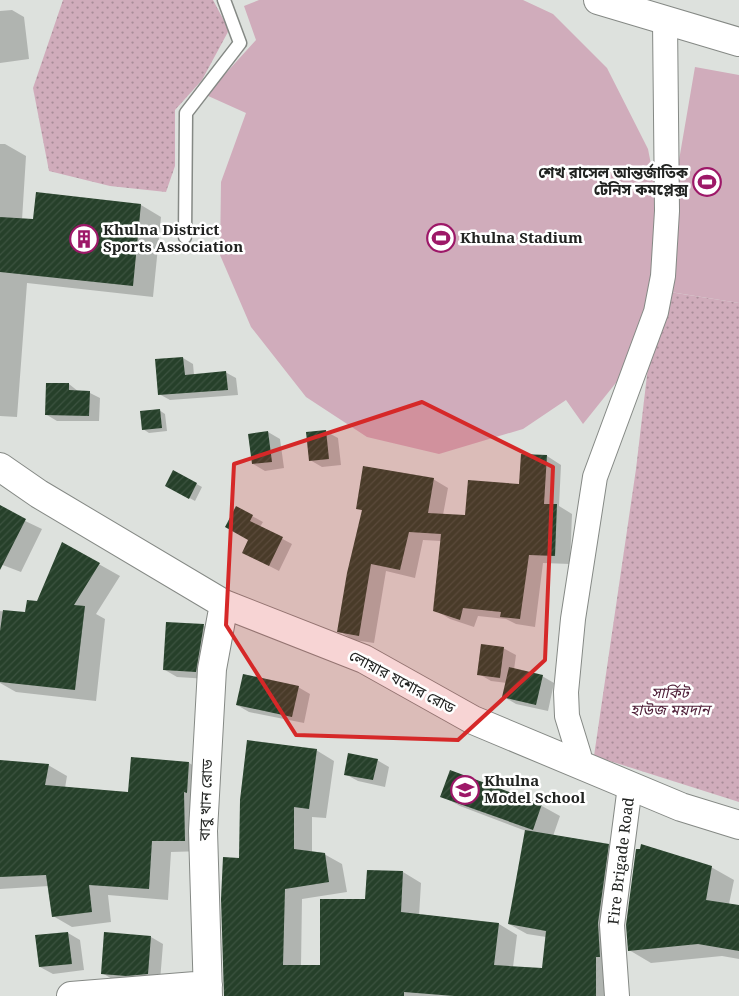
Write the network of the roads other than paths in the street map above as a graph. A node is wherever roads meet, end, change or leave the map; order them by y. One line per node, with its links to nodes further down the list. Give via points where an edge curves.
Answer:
1 (224, 0): 5 (lane, via 240,44 186,113)
2 (598, 0): 3 (main road)
3 (661, 14): 4 (main road); 8 (street, via 667,211 663,276 656,312 595,477 573,619 566,692 567,716 579,755)
4 (739, 42)
5 (185, 238)
6 (0, 467): 7 (main road, লোয়ার যশোর রোড, via 39,494)
7 (224, 604): 8 (main road, লোয়ার যশোর রোড, via 364,659 472,720); 11 (main road, বাবু খান রোড, via 212,669 203,831)
8 (578, 764): 9 (main road, লোয়ার যশোর রোড)
9 (630, 786): 10 (main road, লোয়ার যশোর রোড, via 680,807); 13 (street, Fire Brigade Road, via 612,925)
10 (739, 824)
11 (208, 991): 12 (main road)
12 (71, 996)
13 (617, 996)

